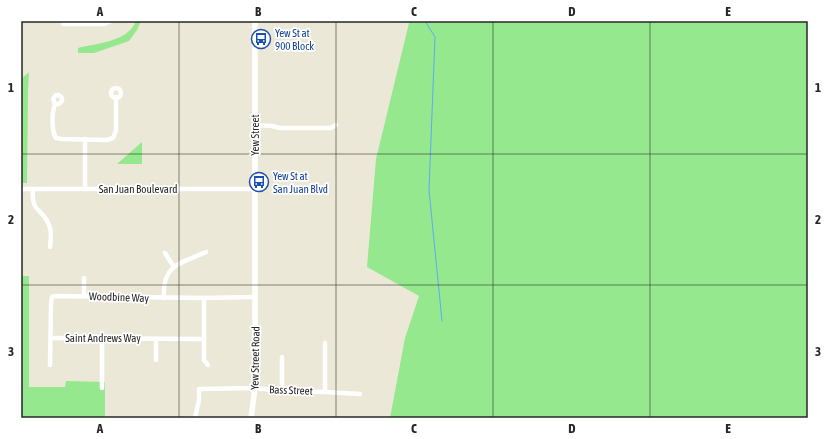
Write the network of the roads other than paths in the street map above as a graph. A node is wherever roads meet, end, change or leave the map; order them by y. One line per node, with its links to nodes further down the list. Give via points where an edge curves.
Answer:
1 (111, 21): 3 (street, via 104,24)
2 (255, 21): 7 (street, Yew Street)
3 (85, 23): 4 (street)
4 (63, 24)
5 (116, 97): 9 (street, via 114,136 108,140)
6 (55, 104): 9 (street, via 53,108 56,138)
7 (255, 125): 8 (street, via 280,128 331,128); 13 (street, Yew Street)
8 (336, 125)
9 (85, 139): 12 (street)
10 (21, 189): 11 (street, San Juan Boulevard)
11 (33, 189): 12 (street, San Juan Boulevard); 14 (street, via 34,205 50,226)
12 (85, 189): 13 (street, San Juan Boulevard)
13 (256, 189): 20 (street, Yew Street)
14 (50, 247)
15 (165, 252): 17 (street)
16 (206, 252): 17 (street)
17 (174, 267): 21 (street, via 166,276)
18 (84, 278): 19 (street)
19 (84, 296): 21 (street, Woodbine Way); 23 (street, Woodbine Way, via 52,297)
20 (255, 297): 22 (street, Woodbine Way); 33 (street, Yew Street Road)
21 (164, 298): 22 (street, Woodbine Way)
22 (204, 298): 25 (street)
23 (51, 338): 24 (street, Saint Andrews Way); 30 (street, Woodbine Way)
24 (102, 338): 26 (street, Saint Andrews Way); 32 (street)
25 (204, 338): 26 (street, Saint Andrews Way); 31 (street, via 204,360)
26 (156, 339): 29 (street, Saint Andrews Way)
27 (325, 343): 35 (street)
28 (282, 358): 34 (street)
29 (156, 360)
30 (50, 365)
31 (208, 365)
32 (102, 388)
33 (255, 388): 34 (street, Bass Street); 37 (street, Bass Street, via 199,389); 38 (street, Yew Street Road)
34 (282, 391): 35 (street, Bass Street)
35 (326, 392): 36 (street, Bass Street)
36 (360, 394)
37 (195, 418)
38 (252, 418)

